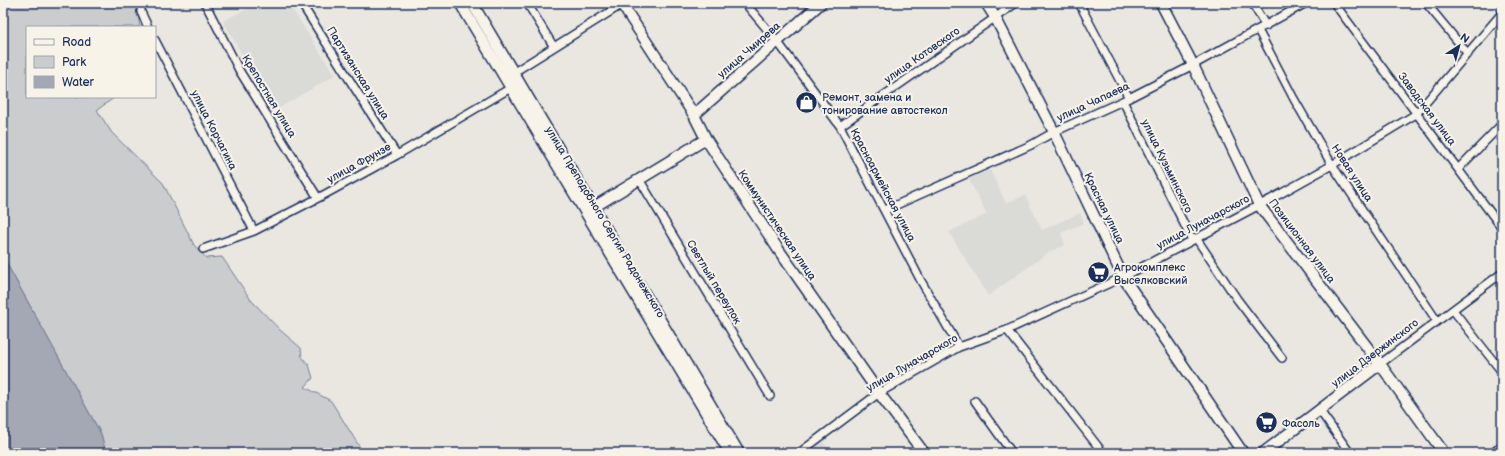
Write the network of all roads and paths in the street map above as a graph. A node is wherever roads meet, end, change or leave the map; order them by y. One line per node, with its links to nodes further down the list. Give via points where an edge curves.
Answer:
1 (141, 3): 20 (street, via 141,12)
2 (205, 3): 41 (street, Крепостная улица, via 239,70)
3 (302, 3): 37 (street, Партизанская улица)
4 (460, 3): 28 (street, улица Преподобного Сергия Радонежского)
5 (472, 3): 28 (street, улица Преподобного Сергия Радонежского)
6 (527, 3): 25 (street)
7 (623, 3): 25 (street); 32 (street, Коммунистическая улица)
8 (746, 3): 23 (street, Красноармейская улица)
9 (821, 3): 23 (street, улица Чмирева)
10 (986, 3): 19 (street, Красная улица)
11 (1016, 3): 19 (street, улица Котовского)
12 (1079, 3): 30 (street, улица Кузьминского)
13 (1161, 3): 27 (street, Позиционная улица)
14 (1252, 3): 21 (street)
15 (1306, 3): 21 (street, улица Чапаева)
16 (1334, 3): 31 (street, Заводская улица)
17 (1426, 3): 26 (street)
18 (1502, 13): 26 (street, улица Луначарского)
19 (995, 17): 34 (street, улица Котовского); 35 (street, Красная улица)
20 (148, 26)
21 (1266, 26): 22 (street, улица Чапаева)
22 (1258, 30): 27 (street, улица Чапаева); 38 (street, Новая улица)
23 (777, 41): 32 (street, улица Чмирева); 34 (street, Красноармейская улица)
24 (156, 42): 46 (street, улица Корчагина)
25 (554, 47): 28 (street)
26 (1468, 54): 31 (street, улица Луначарского)
27 (1194, 65): 30 (street, улица Чапаева); 42 (street, Позиционная улица)
28 (509, 75): 29 (street, улица Преподобного Сергия Радонежского)
29 (515, 86): 37 (street, улица Фрунзе); 43 (street, улица Преподобного Сергия Радонежского)
30 (1126, 99): 35 (street, улица Чапаева); 47 (street, улица Кузьминского)
31 (1416, 114): 38 (street, улица Луначарского); 39 (street, Заводская улица)
32 (694, 115): 36 (street, Коммунистическая улица)
33 (1502, 124): 39 (street)
34 (840, 126): 44 (street, Красноармейская улица)
35 (1054, 132): 44 (street, улица Чапаева, via 1031,145); 50 (street, Красная улица)
36 (706, 139): 40 (street); 58 (street, Коммунистическая улица, via 778,249)
37 (397, 155): 41 (street, улица Фрунзе)
38 (1332, 165): 42 (street, улица Луначарского); 52 (street, Новая улица)
39 (1458, 168): 45 (street, Заводская улица)
40 (639, 179): 43 (street); 59 (street, Светлый переулок)
41 (318, 198): 46 (street, улица Фрунзе)
42 (1259, 206): 47 (street, улица Луначарского); 56 (street, Позиционная улица)
43 (589, 210): 63 (street, улица Преподобного Сергия Радонежского); 64 (street, улица Преподобного Сергия Радонежского)
44 (885, 210): 54 (street, Красноармейская улица, via 921,281)
45 (1502, 228)
46 (254, 231): 48 (street, улица Фрунзе)
47 (1194, 239): 50 (street, улица Луначарского); 55 (street, улица Кузьминского)
48 (203, 249)
49 (1502, 274): 51 (street, улица Дзержинского)
50 (1124, 277): 53 (street, улица Луначарского); 69 (street, Красная улица)
51 (1453, 310): 52 (street, улица Дзержинского); 57 (street)
52 (1437, 321): 56 (street, улица Дзержинского)
53 (1007, 330): 54 (street, улица Луначарского); 68 (street)
54 (959, 347): 58 (street, улица Луначарского)
55 (1282, 358)
56 (1380, 364): 61 (street, улица Дзержинского); 72 (street, Позиционная улица)
57 (1502, 372)
58 (879, 393): 65 (street, улица Луначарского); 66 (street, Коммунистическая улица)
59 (770, 396)
60 (975, 401): 67 (street)
61 (1320, 411): 70 (street, улица Дзержинского); 71 (street)
62 (1502, 445): 73 (street)
63 (730, 453)
64 (739, 453)
65 (799, 453)
66 (924, 453)
67 (1012, 453)
68 (1103, 453)
69 (1243, 453)
70 (1263, 453)
71 (1350, 453)
72 (1444, 453)
73 (1493, 453)

